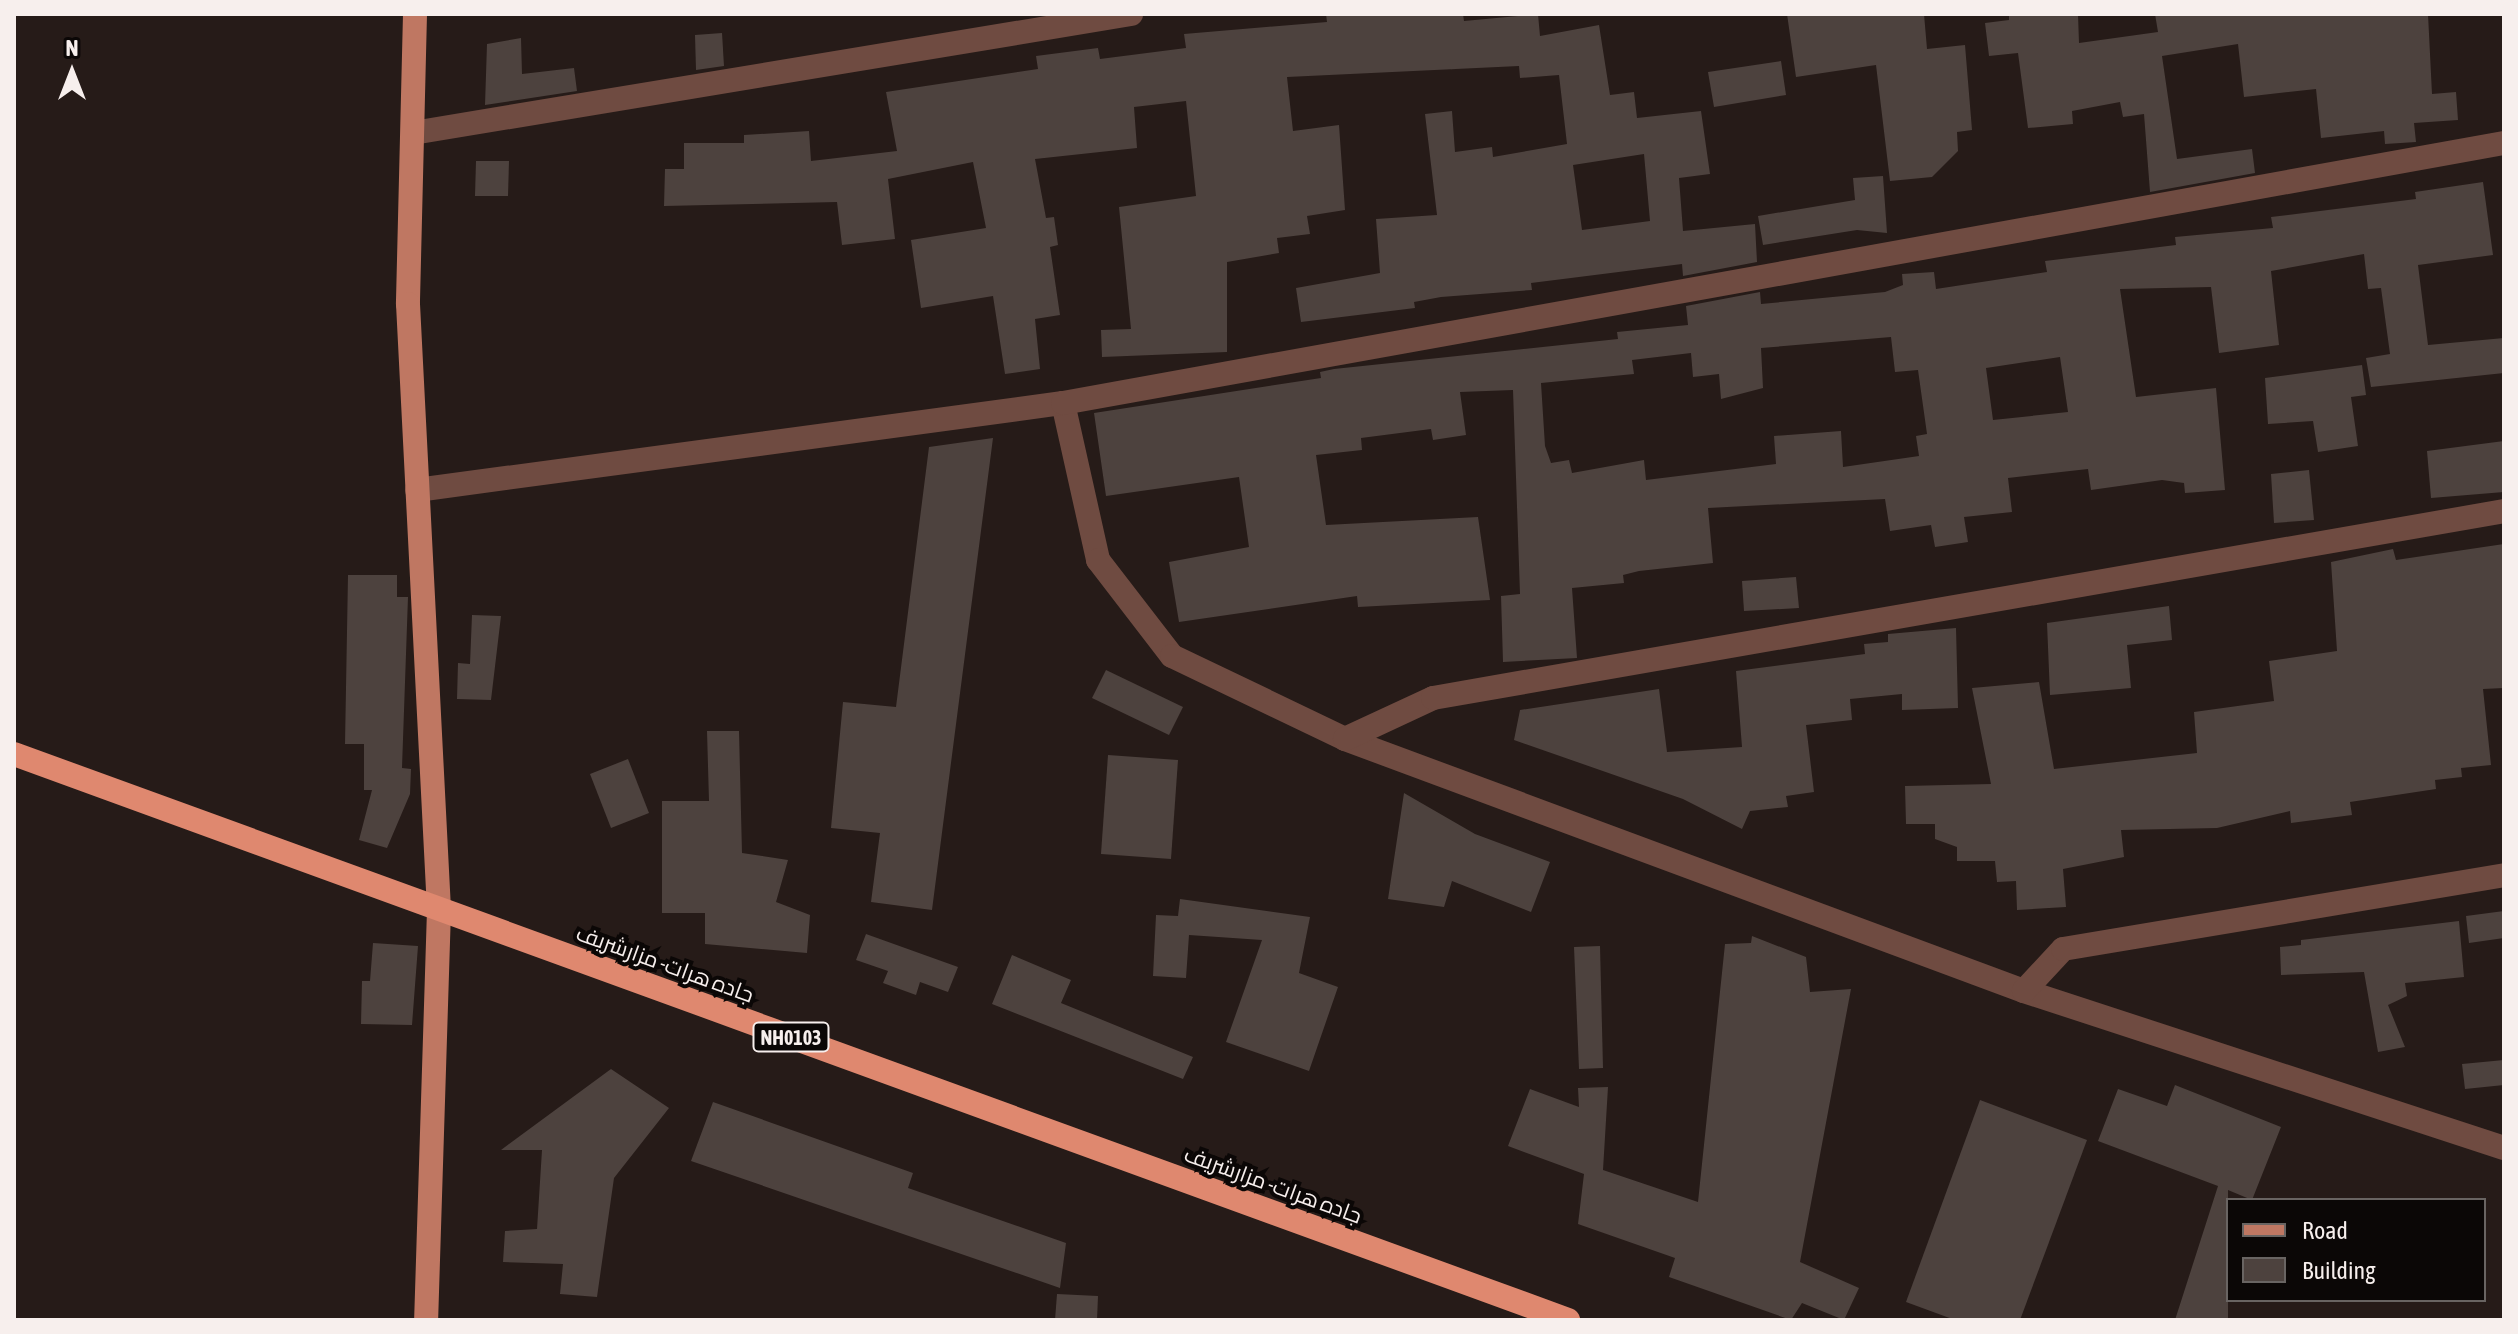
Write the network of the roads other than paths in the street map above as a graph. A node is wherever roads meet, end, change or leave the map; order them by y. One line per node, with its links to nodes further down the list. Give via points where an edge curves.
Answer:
1 (415, 14): 3 (main road)
2 (1131, 14): 3 (street)
3 (413, 133): 6 (main road, via 408,304)
4 (2504, 143): 5 (street)
5 (1063, 403): 6 (street); 8 (street, via 1098,560 1172,656)
6 (417, 490): 11 (main road)
7 (2504, 511): 8 (street, via 1433,698)
8 (1345, 739): 12 (street)
9 (14, 754): 11 (highway, جاده هرات- مزارشریف / NH0103)
10 (2504, 875): 12 (street, via 2063,949)
11 (439, 910): 14 (main road); 15 (highway, جاده هرات- مزارشریف / NH0103)
12 (2024, 991): 13 (street)
13 (2504, 1148)
14 (426, 1320)
15 (1568, 1320)

